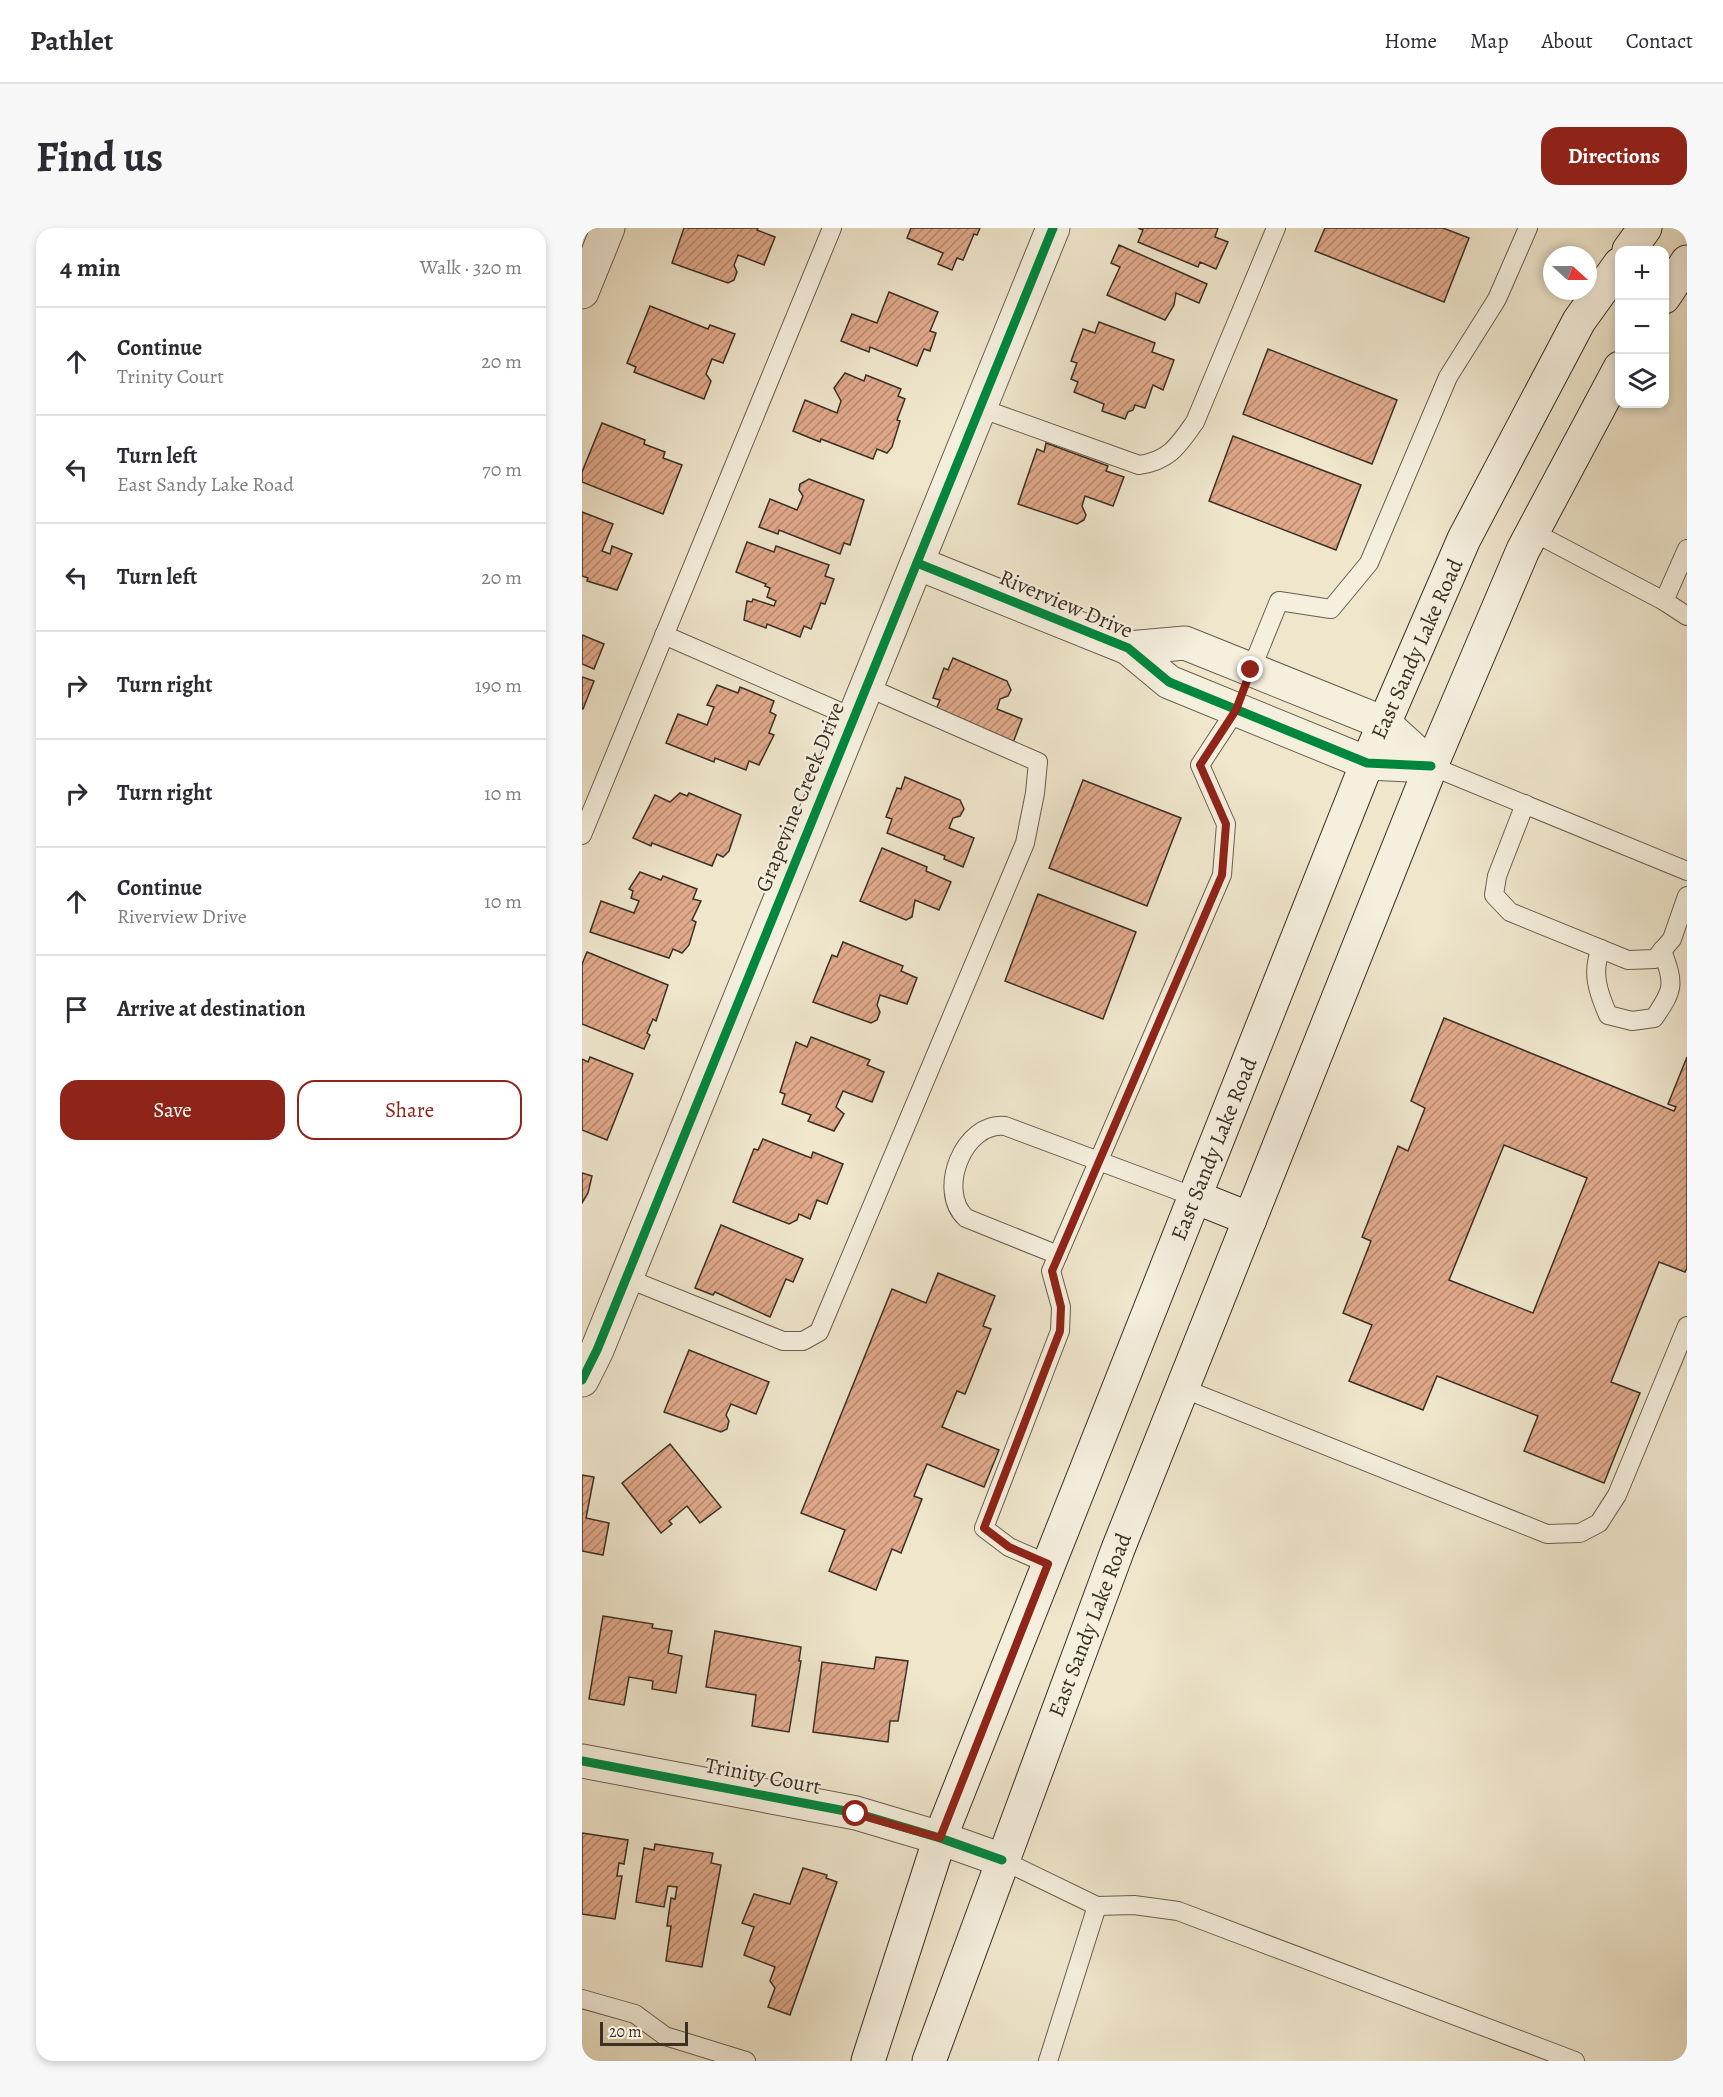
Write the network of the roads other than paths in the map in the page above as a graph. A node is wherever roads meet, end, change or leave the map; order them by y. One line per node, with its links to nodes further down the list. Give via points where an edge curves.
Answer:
1 (608, 228): 11 (main road)
2 (832, 228): 19 (lane)
3 (1053, 228): 13 (main road, Grapevine Creek Drive)
4 (1276, 228): 13 (lane, via 1195,422 1176,448 1156,462 1138,465)
5 (1528, 228): 21 (lane, via 1497,299 1448,377 1369,563 1331,609 1279,601)
6 (1645, 228): 7 (main road)
7 (1632, 246)
8 (1687, 262): 10 (main road)
9 (1615, 271): 25 (main road, East Sandy Lake Road, via 1580,321 1464,539)
10 (1669, 291)
11 (582, 292)
12 (1615, 377): 14 (main road, East Sandy Lake Road)
13 (980, 408): 16 (main road, Grapevine Creek Drive)
14 (1533, 532): 17 (lane); 27 (main road, East Sandy Lake Road)
15 (1687, 549): 17 (lane)
16 (917, 563): 20 (main road, Riverview Drive); 22 (main road, Grapevine Creek Drive)
17 (1664, 601): 18 (lane)
18 (1687, 616)
19 (664, 635): 24 (lane); 29 (lane)
20 (1128, 648): 21 (main road, Riverview Drive, via 1185,643); 23 (main road, Riverview Drive, via 1169,682)
21 (1251, 670): 23 (main road); 25 (main road, Riverview Drive)
22 (867, 687): 24 (main road, Grapevine Creek Drive); 38 (lane, via 1038,762 1025,843 819,1332 803,1341 783,1341)
23 (1236, 710): 26 (main road, Riverview Drive); 34 (lane, via 1200,765 1226,824 1222,875)
24 (854, 718): 38 (main road, Grapevine Creek Drive)
25 (1384, 723): 26 (main road, East Sandy Lake Road); 27 (main road, Riverview Drive)
26 (1367, 763): 27 (main road, Riverview Drive); 35 (main road, East Sandy Lake Road)
27 (1431, 766): 28 (lane); 36 (main road, East Sandy Lake Road)
28 (1525, 804): 30 (lane); 32 (lane, via 1497,876 1494,895 1509,912)
29 (582, 835)
30 (1687, 871)
31 (1687, 896): 33 (lane, via 1672,939)
32 (1601, 949): 33 (lane, via 1628,960 1655,959); 33 (lane, via 1594,964 1598,994 1608,1015 1632,1021 1654,1018 1667,999 1672,980)
33 (1662, 950)
34 (1098, 1161): 35 (lane); 37 (lane); 37 (lane, via 996,1125 976,1134 963,1152 954,1191 957,1210 966,1218)
35 (1195, 1197): 36 (main road); 42 (main road, East Sandy Lake Road)
36 (1250, 1219): 41 (main road, East Sandy Lake Road)
37 (1058, 1255): 42 (lane, via 1052,1271 1061,1307 1060,1331 984,1528 1009,1547)
38 (626, 1278): 40 (main road, Grapevine Creek Drive)
39 (1687, 1326): 41 (lane, via 1617,1495 1599,1523 1580,1533 1547,1534)
40 (582, 1380)
41 (1182, 1388): 45 (main road, East Sandy Lake Road)
42 (1048, 1564): 44 (main road, East Sandy Lake Road)
43 (582, 1761): 44 (main road, Trinity Court, via 856,1814)
44 (940, 1838): 45 (main road, Trinity Court); 49 (main road, East Sandy Lake Road)
45 (1002, 1860): 46 (lane); 50 (main road, East Sandy Lake Road)
46 (1097, 1906): 51 (lane); 52 (lane, via 1134,1905 1178,1911)
47 (582, 1998): 48 (lane, via 635,2014 665,2036)
48 (746, 2061)
49 (868, 2061)
50 (929, 2061)
51 (1048, 2061)
52 (1575, 2061)

